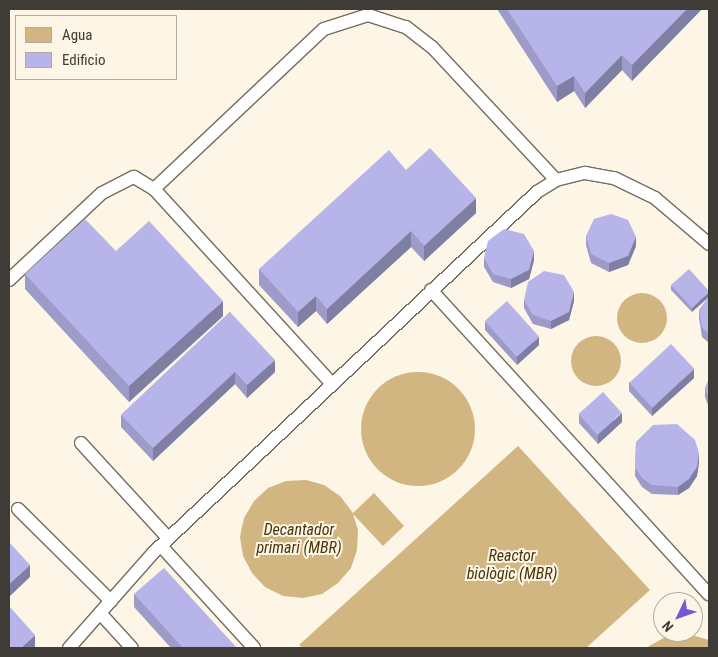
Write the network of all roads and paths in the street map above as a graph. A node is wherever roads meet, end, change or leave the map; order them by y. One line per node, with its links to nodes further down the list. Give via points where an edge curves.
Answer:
1 (556, 180): 2 (lane, via 432,47 406,27 368,15 324,29); 3 (lane, via 585,173 614,178 655,198); 5 (lane, via 537,192)
2 (154, 189): 4 (lane, via 134,177 102,193); 6 (lane)
3 (709, 244)
4 (9, 280)
5 (430, 290): 6 (lane); 10 (lane)
6 (332, 384): 9 (lane)
7 (81, 443): 9 (lane)
8 (18, 509): 11 (lane)
9 (165, 542): 11 (lane); 15 (lane)
10 (709, 594)
11 (111, 600): 12 (lane)
12 (100, 613): 13 (lane); 14 (lane)
13 (69, 648)
14 (132, 648)
15 (254, 648)

